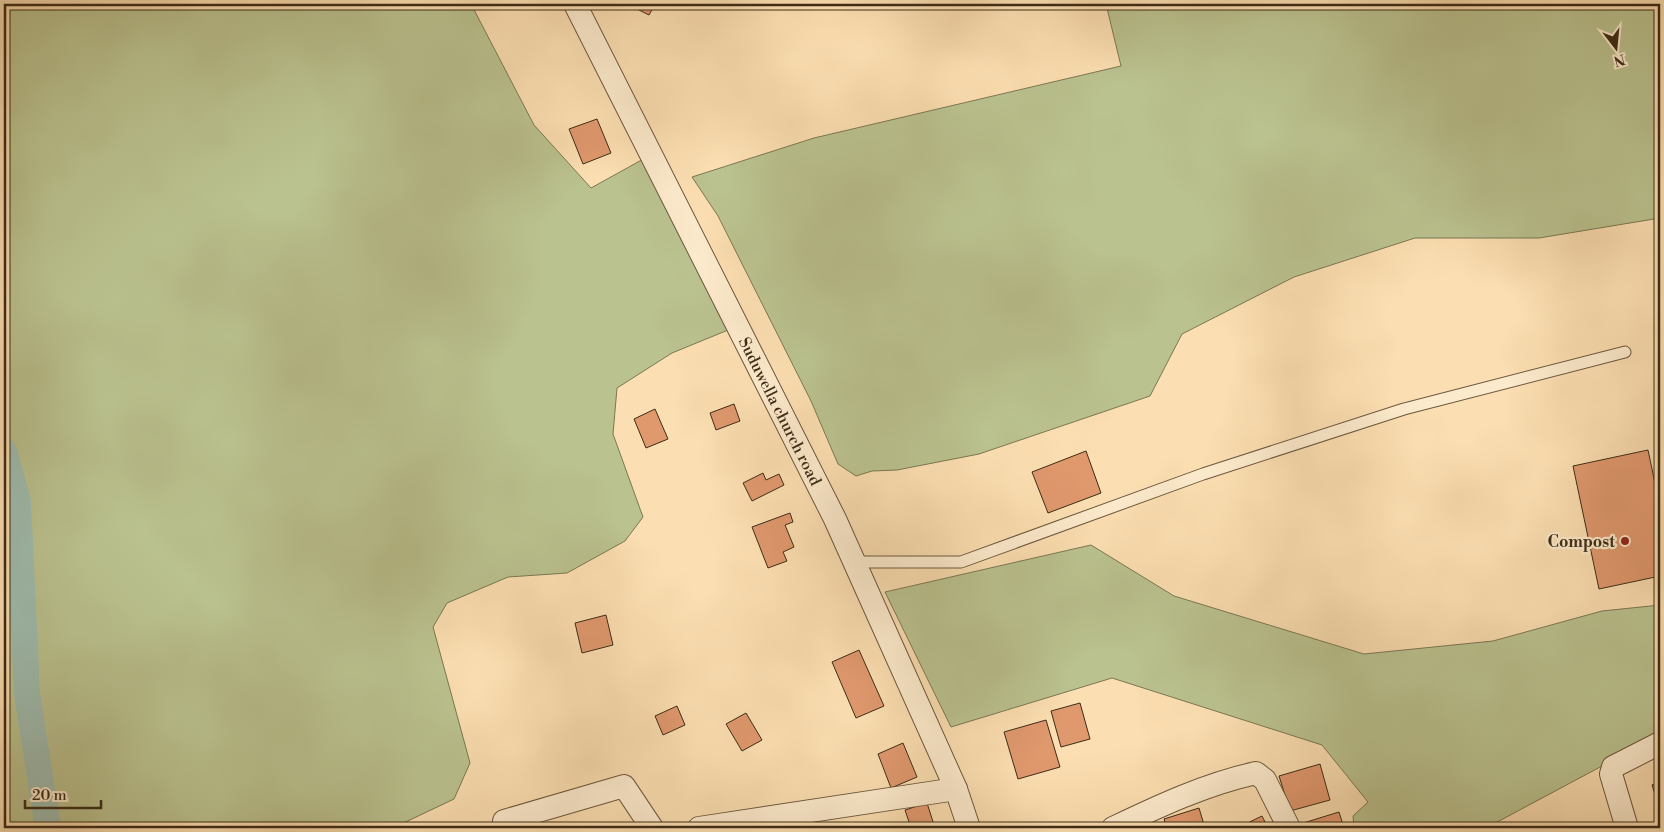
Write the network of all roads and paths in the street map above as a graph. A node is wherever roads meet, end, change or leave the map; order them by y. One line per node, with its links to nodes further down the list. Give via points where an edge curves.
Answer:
1 (575, 4): 3 (street, Suduwella church road)
2 (1625, 352): 3 (lane, via 1395,412 1203,474 961,562)
3 (855, 562): 5 (street, Suduwella church road)
4 (1660, 743): 12 (street, via 1613,767 1610,774)
5 (956, 789): 8 (street); 9 (street, Suduwella church road)
6 (504, 821): 7 (street, via 624,786)
7 (652, 828)
8 (699, 828)
9 (968, 828)
10 (1113, 828): 11 (street, via 1160,806 1233,778 1256,773 1265,780)
11 (1289, 828)
12 (1627, 828)

